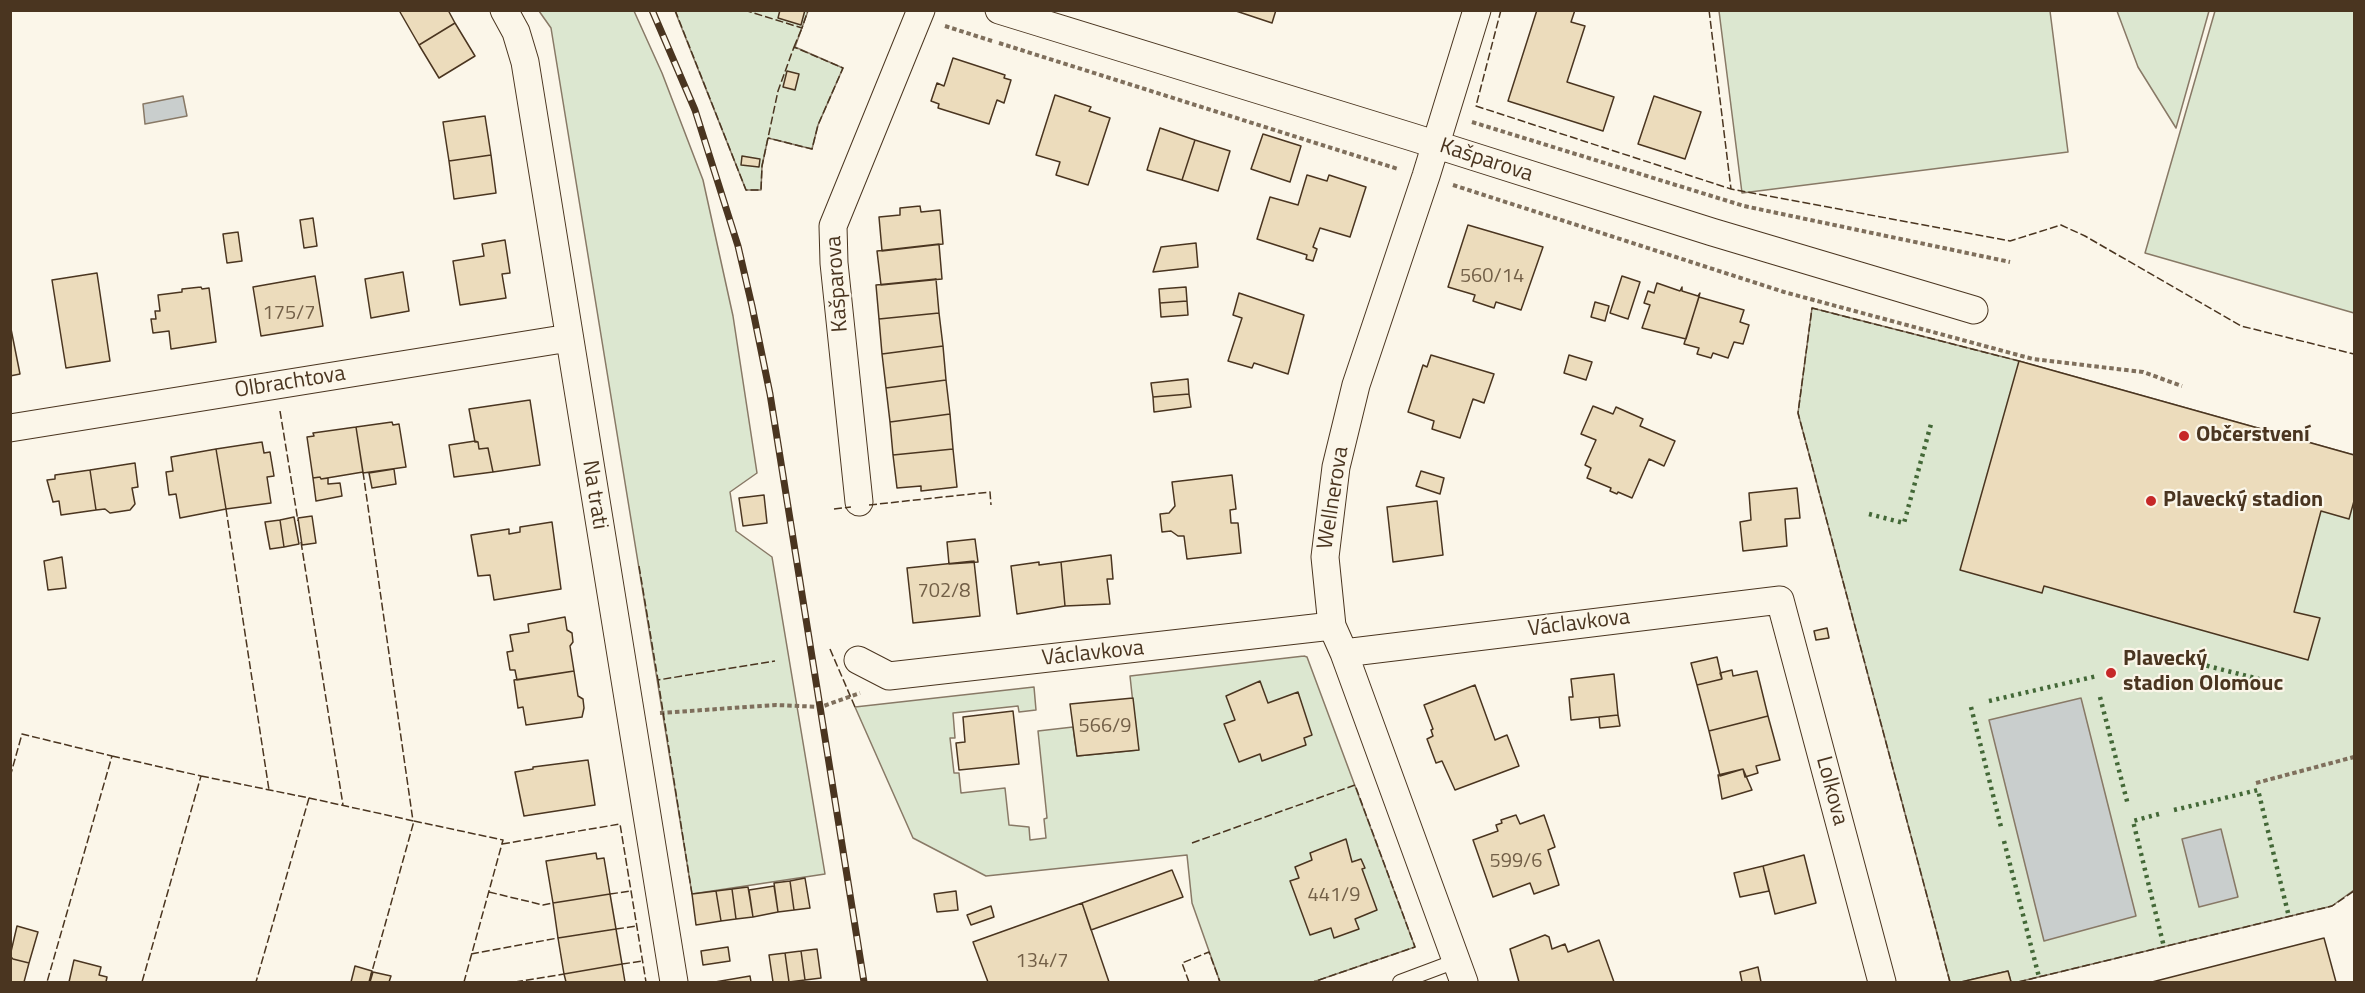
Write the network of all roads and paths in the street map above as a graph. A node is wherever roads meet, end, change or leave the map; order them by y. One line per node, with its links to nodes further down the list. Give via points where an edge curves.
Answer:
1 (504, 10): 12 (street, Na trati, via 522,46)
2 (999, 10): 6 (street, Kašparova)
3 (1477, 10): 6 (street, Wellnerova)
4 (928, 16): 7 (path, via 1234,119); 14 (street, Kašparova, via 833,226)
5 (1466, 125): 10 (path, via 1476,122 1744,207)
6 (1436, 145): 11 (street, Kašparova); 16 (street, Wellnerova, via 1356,384 1336,467 1325,557)
7 (1401, 170)
8 (1449, 184): 9 (path)
9 (1449, 191)
10 (2010, 262)
11 (1974, 310)
12 (569, 338): 13 (street, Olbrachtova); 20 (street, Na trati)
13 (10, 428)
14 (859, 502)
15 (1779, 600): 17 (street, Václavkova); 26 (street, Lolkova)
16 (1332, 626): 17 (street, Wellnerova); 19 (street, Václavkova)
17 (1344, 653): 23 (street, Wellnerova)
18 (858, 660): 19 (street)
19 (889, 676): 20 (path, via 882,685 820,707 776,705)
20 (629, 715): 24 (street, Na trati)
21 (2355, 757): 22 (path)
22 (2256, 783)
23 (1460, 972): 25 (lane)
24 (674, 982)
25 (1400, 982)
26 (1882, 982)

